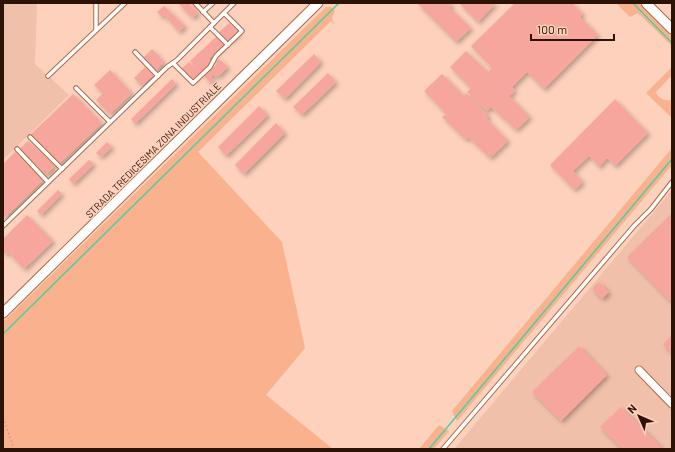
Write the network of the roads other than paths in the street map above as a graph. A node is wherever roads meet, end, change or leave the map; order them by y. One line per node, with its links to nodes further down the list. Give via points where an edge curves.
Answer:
1 (96, 3): 13 (lane)
2 (125, 3): 13 (lane)
3 (195, 3): 8 (lane)
4 (213, 3): 8 (lane)
5 (233, 3): 9 (lane)
6 (318, 3): 27 (street, STRADA TREDICESIMA ZONA INDUSTRIALE)
7 (646, 3): 12 (street)
8 (203, 12): 10 (lane)
9 (224, 13): 10 (lane); 14 (lane, via 242,31)
10 (214, 23): 11 (lane)
11 (210, 27): 14 (lane); 16 (lane)
12 (672, 29)
13 (96, 30): 17 (lane)
14 (228, 45): 16 (lane, via 193,83)
15 (135, 52): 18 (lane)
16 (173, 63): 18 (lane)
17 (48, 76)
18 (158, 76): 20 (lane)
19 (76, 88): 20 (lane)
20 (110, 122): 23 (lane)
21 (30, 137): 23 (lane)
22 (17, 149): 24 (lane)
23 (62, 169): 24 (lane)
24 (48, 182): 26 (lane)
25 (672, 182): 30 (lane)
26 (3, 226)
27 (3, 313)
28 (639, 370): 29 (street)
29 (672, 404)
30 (443, 449)

